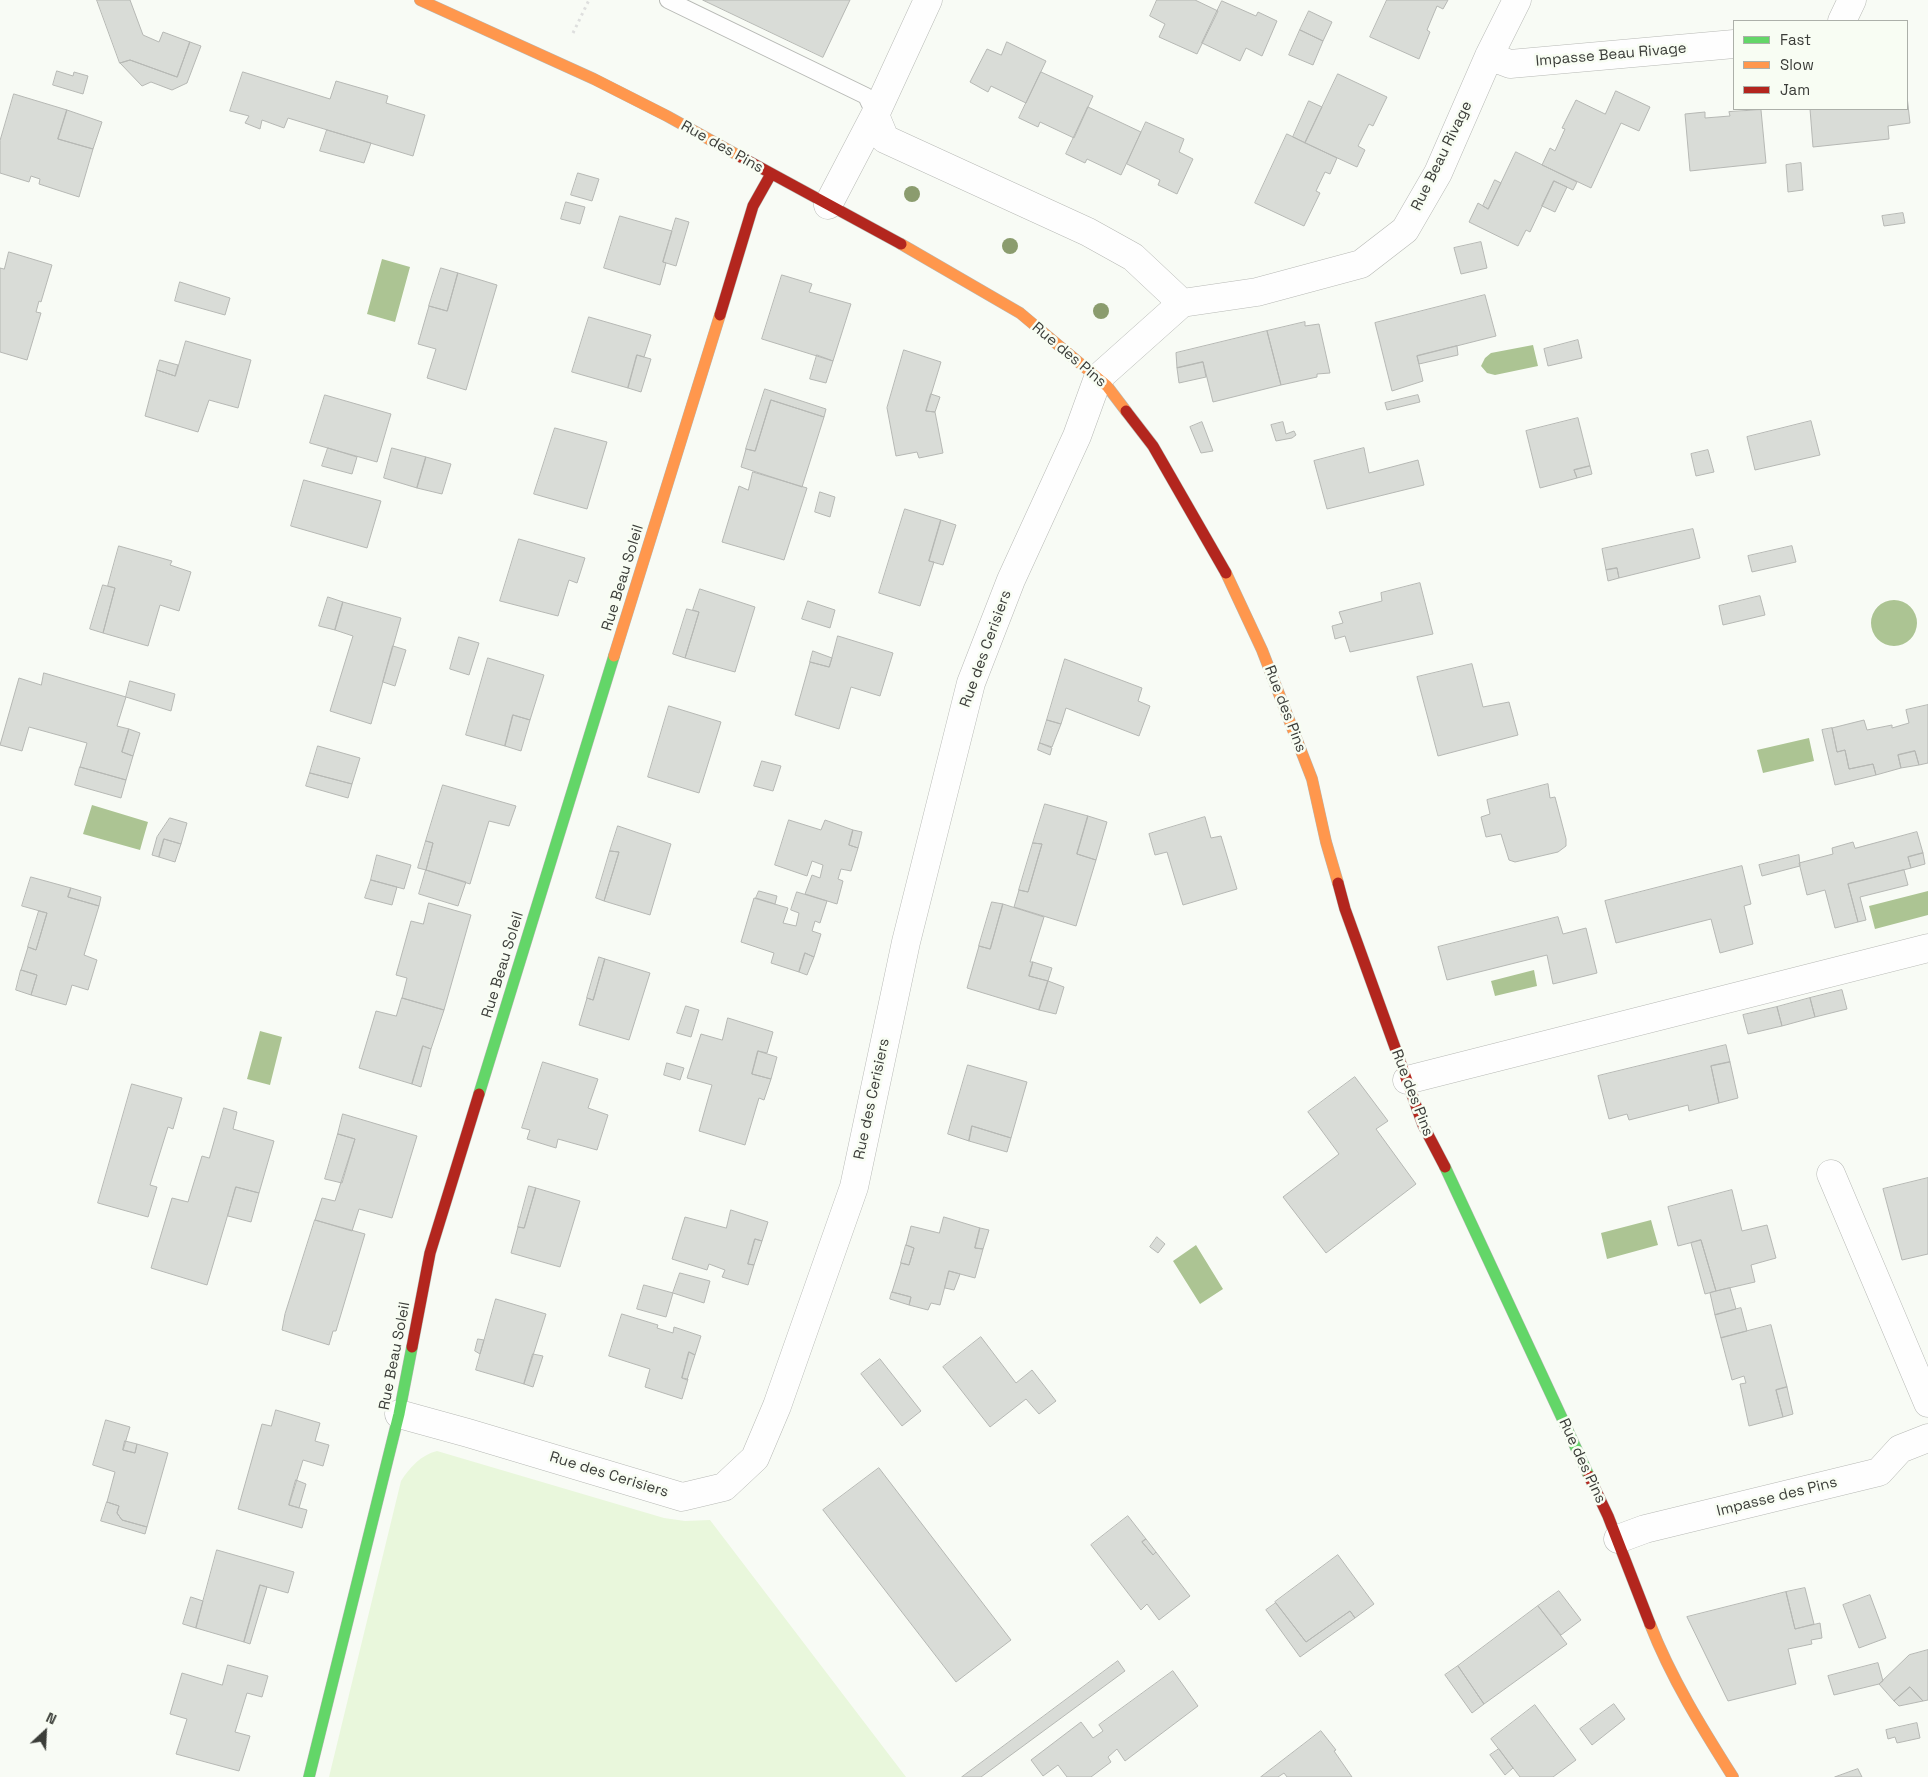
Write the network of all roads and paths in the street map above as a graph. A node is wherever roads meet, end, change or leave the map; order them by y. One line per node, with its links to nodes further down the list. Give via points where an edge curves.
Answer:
1 (420, 0): 10 (street, Rue des Pins, via 631,97)
2 (668, 0): 9 (lane, via 866,96)
3 (928, 0): 9 (street)
4 (1517, 0): 8 (street, Rue Beau Rivage)
5 (1852, 0): 6 (street)
6 (1842, 20)
7 (1733, 44): 8 (street, Impasse Beau Rivage, via 1510,64)
8 (1489, 56): 12 (street, Rue Beau Rivage, via 1438,174 1405,230 1361,264 1257,292)
9 (875, 115): 11 (street); 12 (street, via 885,139 1088,232 1133,257)
10 (771, 174): 11 (street, Rue des Pins); 18 (street, Rue Beau Soleil, via 751,214 430,1252)
11 (828, 205): 13 (street, Rue des Pins, via 1020,313)
12 (1182, 303): 13 (street)
13 (1098, 378): 15 (street, Rue des Pins, via 1153,446 1227,575 1262,650 1312,779 1345,909); 18 (street, Rue des Cerisiers, via 1077,436 1011,580 971,682 906,942 854,1187 777,1406 755,1458 724,1488 682,1497)
14 (1928, 948): 15 (street)
15 (1407, 1080): 20 (street, Rue des Pins, via 1432,1145 1461,1199)
16 (1831, 1174): 17 (street)
17 (1928, 1404)
18 (399, 1414): 21 (street, Rue Beau Soleil)
19 (1928, 1438): 20 (street, Impasse des Pins, via 1900,1449 1879,1472 1646,1528)
20 (1618, 1539): 22 (street, Rue des Pins, via 1659,1648)
21 (309, 1777)
22 (1733, 1777)

